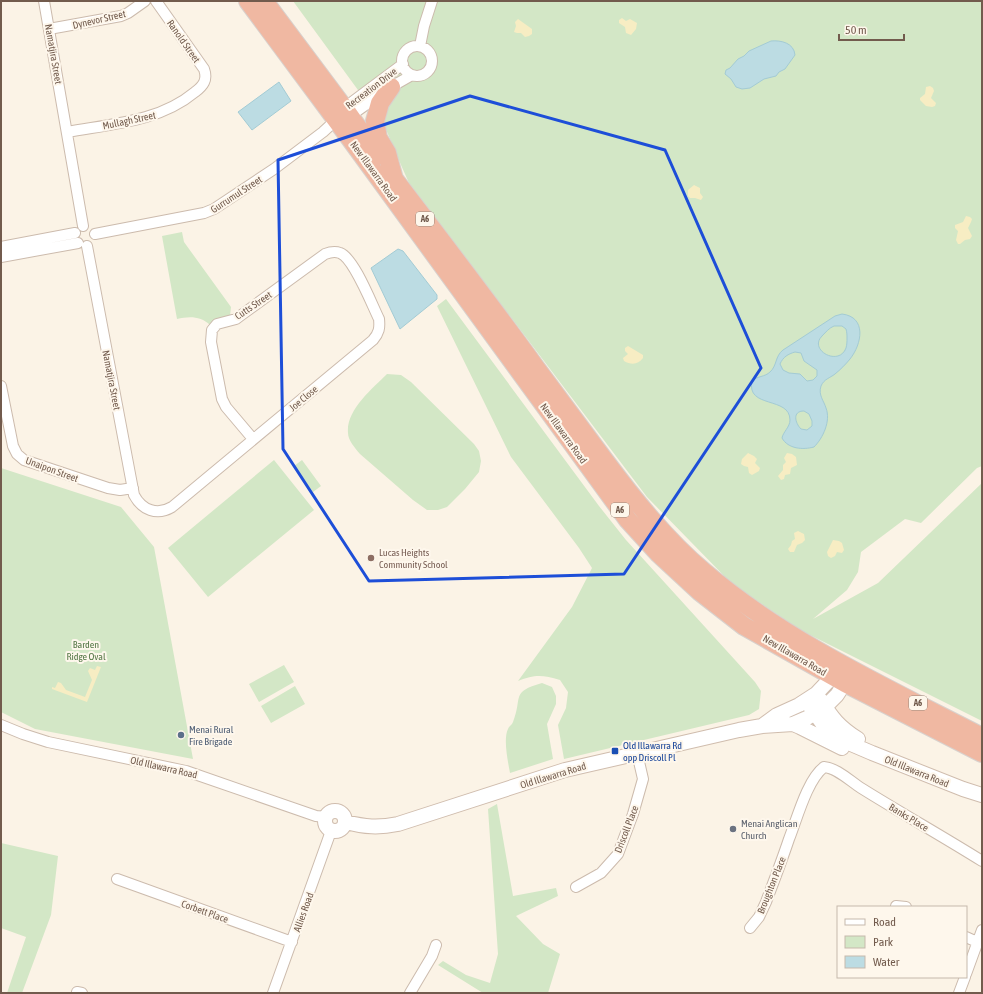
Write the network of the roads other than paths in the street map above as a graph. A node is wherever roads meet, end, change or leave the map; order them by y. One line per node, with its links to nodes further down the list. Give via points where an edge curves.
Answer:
1 (44, 1): 7 (street, Namatjira Street)
2 (145, 1): 7 (street, Dynevor Street, via 122,16)
3 (156, 1): 11 (street, Ranold Street, via 204,69)
4 (248, 1): 13 (highway, New Illawarra Road / A6)
5 (264, 1): 13 (highway, New Illawarra Road / A6)
6 (432, 1): 8 (street)
7 (49, 29): 14 (street, Namatjira Street)
8 (420, 46): 9 (street, via 408,49 403,56); 10 (street, via 431,54 431,68 424,74)
9 (402, 64): 10 (street); 13 (street, Recreation Drive)
10 (412, 75): 12 (street, Recreation Drive)
11 (204, 82): 14 (street, Mullagh Street, via 180,104 155,115)
12 (391, 87): 13 (street, Recreation Drive); 15 (highway, via 380,103 375,121 378,138)
13 (343, 114): 15 (highway, New Illawarra Road / A6); 17 (street, Gurrumul Street, via 274,169 214,209); 26 (highway, New Illawarra Road / A6, via 628,520 659,554 699,591 739,621 781,647)
14 (67, 132): 16 (street, Namatjira Street)
15 (394, 179): 26 (highway, New Illawarra Road / A6, via 642,510 703,572)
16 (79, 229): 17 (street, via 92,228); 18 (street, via 75,238); 19 (street)
17 (95, 234): 18 (street, via 90,245)
18 (82, 245): 21 (street); 24 (street, Namatjira Street)
19 (1, 247)
20 (336, 252): 23 (street, Joe Close, via 346,257 354,267 379,319 379,331 373,340); 23 (street, Cutts Street, via 325,254 236,319 217,324 212,330 211,342 222,399)
21 (1, 257)
22 (1, 386): 24 (street, Unaipon Street, via 12,446 24,460 108,488)
23 (253, 439): 25 (street, Joe Close, via 172,507 161,511)
24 (133, 488): 25 (street, Namatjira Street, via 137,501)
25 (148, 509)
26 (843, 673): 27 (street, Old Illawarra Road); 28 (street, Old Illawarra Road, via 837,696); 32 (highway, New Illawarra Road / A6); 35 (highway, New Illawarra Road / A6)
27 (811, 697): 28 (street, Old Illawarra Road); 31 (street, Old Illawarra Road)
28 (820, 711): 29 (street, Old Illawarra Road); 34 (street, Old Illawarra Road, via 824,726 833,734)
29 (793, 724): 31 (street, Old Illawarra Road); 34 (street, Old Illawarra Road, via 848,750)
30 (1, 725): 40 (street, Old Illawarra Road, via 48,742 186,771 316,816)
31 (762, 726): 33 (street, Old Illawarra Road)
32 (982, 737)
33 (637, 753): 41 (street, Old Illawarra Road, via 565,770 398,824 381,828 363,827); 45 (street, Driscoll Place, via 643,779 618,854 601,873)
34 (872, 753): 37 (street, Old Illawarra Road)
35 (982, 753)
36 (837, 772): 43 (street, Banks Place); 46 (street, Broughton Place, via 824,767 812,784 766,902)
37 (963, 789): 38 (street, Old Illawarra Road); 39 (street, Old Illawarra Road)
38 (982, 795)
39 (982, 804)
40 (326, 817): 41 (street, via 330,812 337,811 344,816); 42 (street, via 326,827)
41 (346, 822): 42 (street, via 341,830)
42 (332, 831): 49 (street, Allies Road)
43 (982, 861)
44 (117, 879): 49 (street, Corbett Place)
45 (576, 887)
46 (750, 928)
47 (982, 930): 50 (street)
48 (967, 937): 50 (street)
49 (292, 942): 54 (street, Allies Road)
50 (977, 942): 52 (street)
51 (436, 945): 55 (street)
52 (967, 971)
53 (965, 978): 56 (street)
54 (273, 993)
55 (410, 993)
56 (959, 993)

